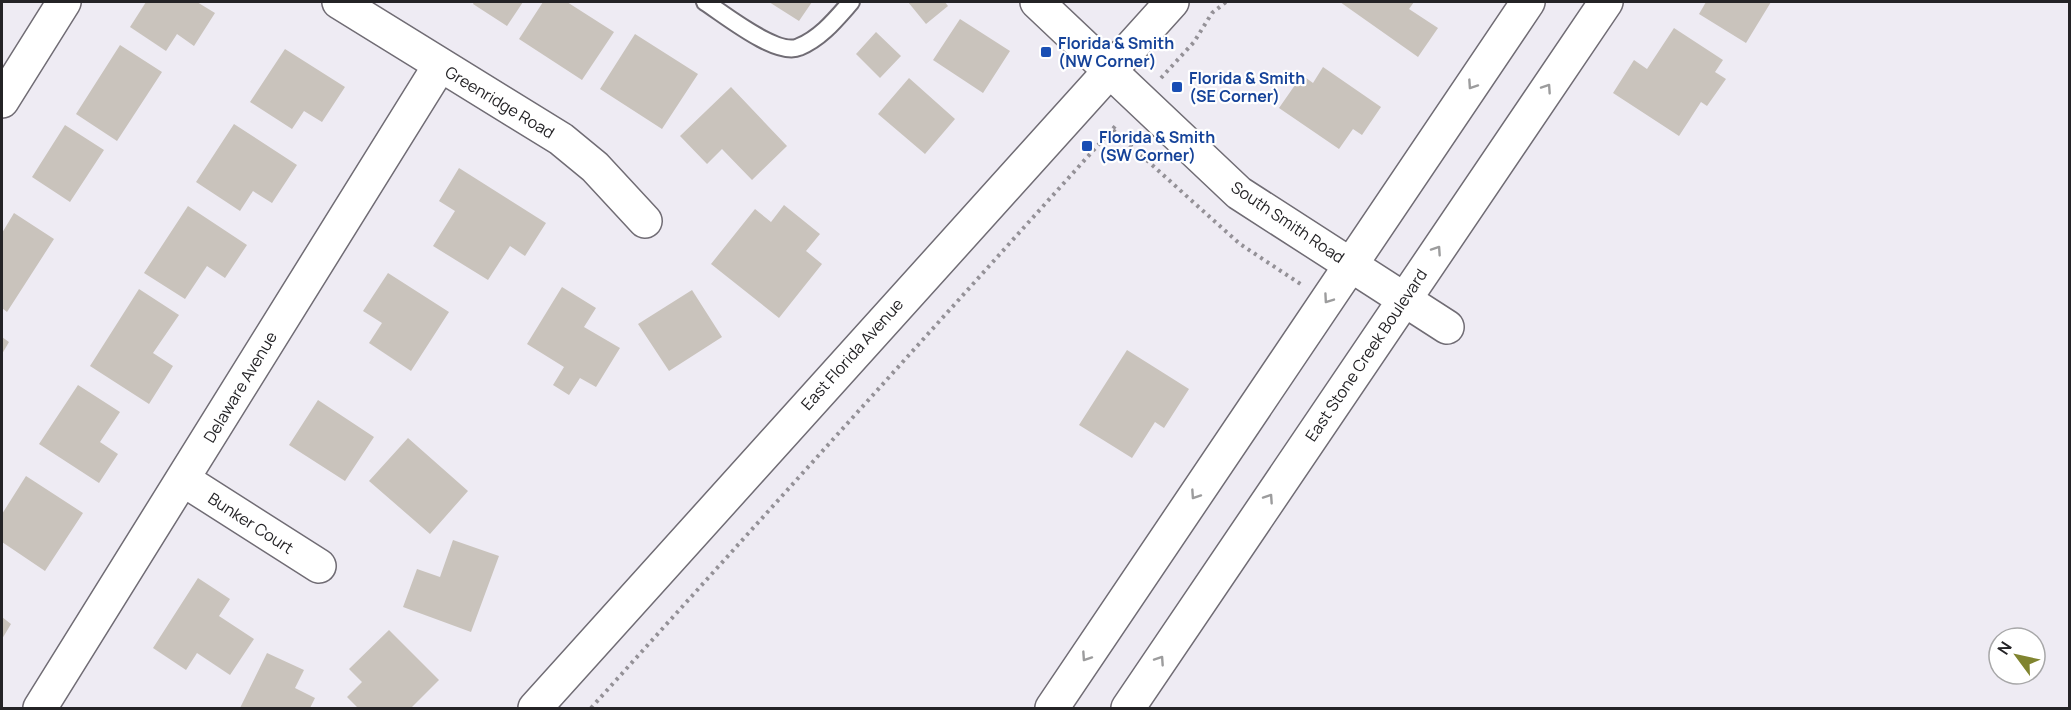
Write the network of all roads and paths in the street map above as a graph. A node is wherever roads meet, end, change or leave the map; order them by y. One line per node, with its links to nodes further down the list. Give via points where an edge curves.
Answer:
1 (64, 2): 13 (street)
2 (339, 2): 10 (street, Greenridge Road)
3 (705, 2): 4 (lane, via 777,48 797,48 825,31)
4 (851, 2)
5 (1037, 2): 11 (street, South Smith Road)
6 (1172, 2): 11 (street, East Florida Avenue)
7 (1226, 2): 12 (path, via 1212,13 1194,42)
8 (1528, 2): 17 (street, one-way to 17)
9 (1606, 2): 19 (street, East Stone Creek Boulevard, one-way to 9)
10 (440, 65): 16 (street, Greenridge Road, via 561,139 595,167); 21 (street, Delaware Avenue)
11 (1110, 70): 17 (street, South Smith Road, via 1239,194); 24 (street, East Florida Avenue)
12 (1162, 77)
13 (2, 101)
14 (1116, 125): 15 (path)
15 (1113, 130): 18 (path, via 1240,244); 25 (path)
16 (645, 221)
17 (1352, 265): 19 (street, South Smith Road); 26 (street, one-way to 26)
18 (1308, 289)
19 (1404, 299): 20 (street, South Smith Road); 27 (street, East Stone Creek Boulevard, one-way to 19)
20 (1447, 327)
21 (184, 480): 22 (street, Bunker Court); 23 (street, Delaware Avenue)
22 (319, 566)
23 (40, 708)
24 (535, 708)
25 (591, 708)
26 (1052, 708)
27 (1128, 708)

